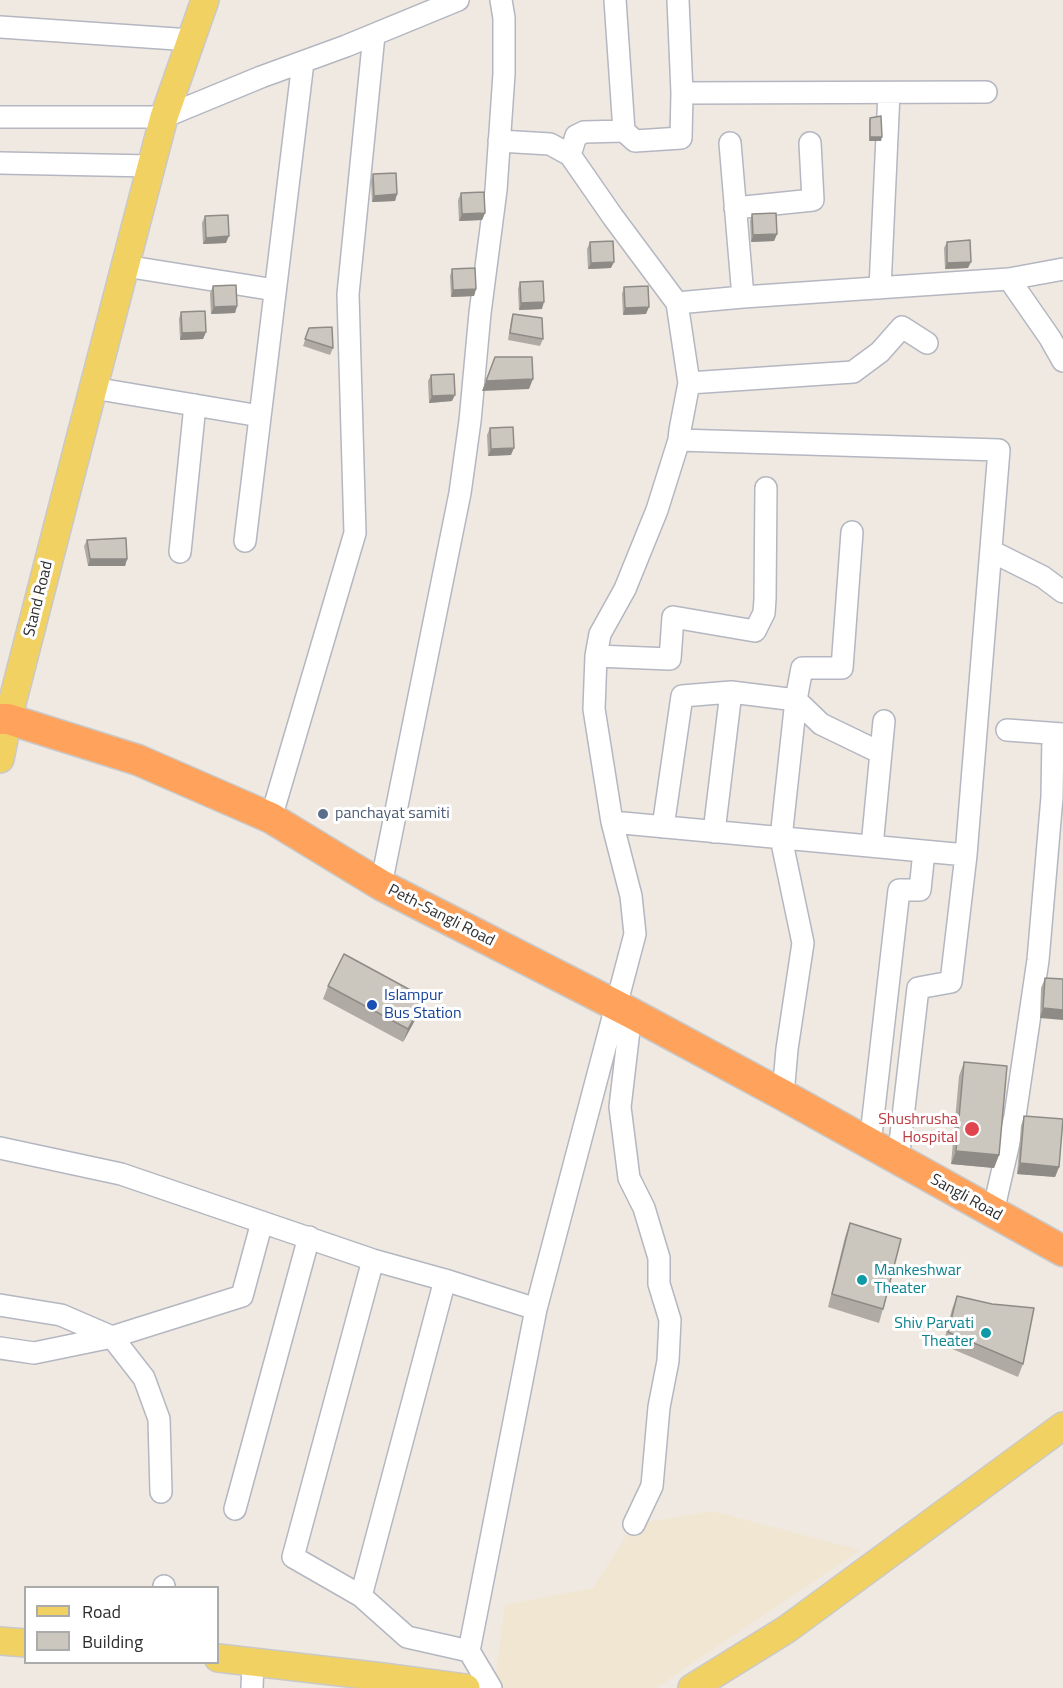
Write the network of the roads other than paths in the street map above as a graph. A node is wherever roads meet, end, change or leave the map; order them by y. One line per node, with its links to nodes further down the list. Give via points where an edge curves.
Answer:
1 (205, 0): 8 (main road, Stand Road)
2 (458, 0): 7 (street)
3 (501, 0): 16 (street, via 504,74)
4 (615, 0): 15 (street)
5 (678, 0): 11 (street)
6 (0, 27): 8 (street)
7 (374, 34): 9 (street); 52 (street, via 348,294 355,533)
8 (191, 40): 14 (main road, Stand Road)
9 (303, 62): 14 (street); 27 (street)
10 (986, 92): 12 (street)
11 (682, 93): 12 (street); 15 (street, via 681,138 635,141)
12 (889, 93): 26 (street)
13 (0, 117): 14 (street)
14 (164, 117): 21 (main road, Stand Road)
15 (624, 131): 19 (street, via 584,132 576,136)
16 (499, 141): 19 (street, via 550,144); 60 (street, via 461,482)
17 (730, 143): 22 (street)
18 (810, 143): 22 (street, via 813,200)
19 (570, 154): 29 (street)
20 (0, 163): 21 (street)
21 (151, 166): 23 (main road, Stand Road)
22 (735, 208): 28 (street)
23 (125, 266): 27 (street); 33 (main road, Stand Road)
24 (1063, 269): 25 (street)
25 (1009, 279): 26 (street); 31 (street)
26 (880, 288): 28 (street)
27 (275, 290): 35 (street)
28 (743, 297): 29 (street)
29 (677, 303): 32 (street)
30 (927, 343): 32 (street, via 902,327 879,352 852,372)
31 (1063, 360)
32 (689, 383): 36 (street)
33 (93, 388): 34 (street); 46 (main road, Stand Road)
34 (195, 405): 35 (street); 41 (street)
35 (260, 416): 39 (street)
36 (680, 440): 40 (street, via 999,450); 43 (street, via 625,589 600,634)
37 (766, 488): 43 (street, via 764,613 755,631 673,617 670,658)
38 (852, 532): 45 (street, via 842,668 802,668)
39 (245, 541)
40 (991, 551): 42 (street, via 1043,577); 59 (street)
41 (180, 552)
42 (1063, 592)
43 (596, 656): 53 (street, via 594,709)
44 (731, 692): 45 (street); 54 (street, via 682,696); 55 (street)
45 (796, 700): 50 (street, via 821,724); 56 (street)
46 (4, 719): 51 (main road, Stand Road); 52 (highway, Peth-Sangli Road, via 138,760)
47 (884, 721): 50 (street)
48 (1006, 730): 49 (street)
49 (1058, 734): 66 (street, via 1038,960 1015,1116)
50 (881, 753): 57 (street)
51 (0, 759)
52 (271, 818): 60 (highway, Peth-Sangli Road)
53 (612, 822): 54 (street); 61 (street, via 631,896 634,934)
54 (663, 827): 55 (street)
55 (714, 832): 56 (street)
56 (781, 838): 57 (street); 62 (street, via 803,943)
57 (873, 846): 58 (street)
58 (924, 851): 59 (street); 63 (street, via 920,890 899,890)
59 (966, 855): 65 (street, via 951,982 918,988)
60 (381, 885): 61 (highway, Peth-Sangli Road)
61 (623, 1009): 62 (highway, Peth-Sangli Road); 73 (street); 79 (street, via 620,1107 629,1178 647,1218 670,1320 652,1486)
62 (783, 1095): 63 (highway, Peth-Sangli Road)
63 (870, 1144): 65 (highway, Sangli Road)
64 (0, 1148): 67 (street, via 121,1174)
65 (898, 1160): 66 (highway, Sangli Road)
66 (993, 1212): 69 (highway, Sangli Road)
67 (262, 1222): 68 (street); 74 (street, via 242,1296)
68 (309, 1237): 70 (street); 78 (street)
69 (1063, 1251)
70 (373, 1260): 71 (street); 80 (street, via 292,1557)
71 (445, 1280): 73 (street); 80 (street)
72 (0, 1305): 74 (street, via 61,1315)
73 (536, 1309): 83 (street)
74 (112, 1337): 75 (street, via 34,1353); 77 (street, via 144,1378 159,1419)
75 (0, 1348)
76 (1063, 1426): 89 (main road, via 787,1629)
77 (162, 1492)
78 (235, 1509)
79 (634, 1524)
80 (361, 1596): 83 (street, via 407,1636)
81 (0, 1641): 82 (main road)
82 (24, 1642)
83 (470, 1651): 88 (street)
84 (219, 1658): 85 (main road)
85 (253, 1675): 86 (main road)
86 (382, 1682): 87 (main road)
87 (466, 1688)
88 (491, 1688)
89 (692, 1688)

